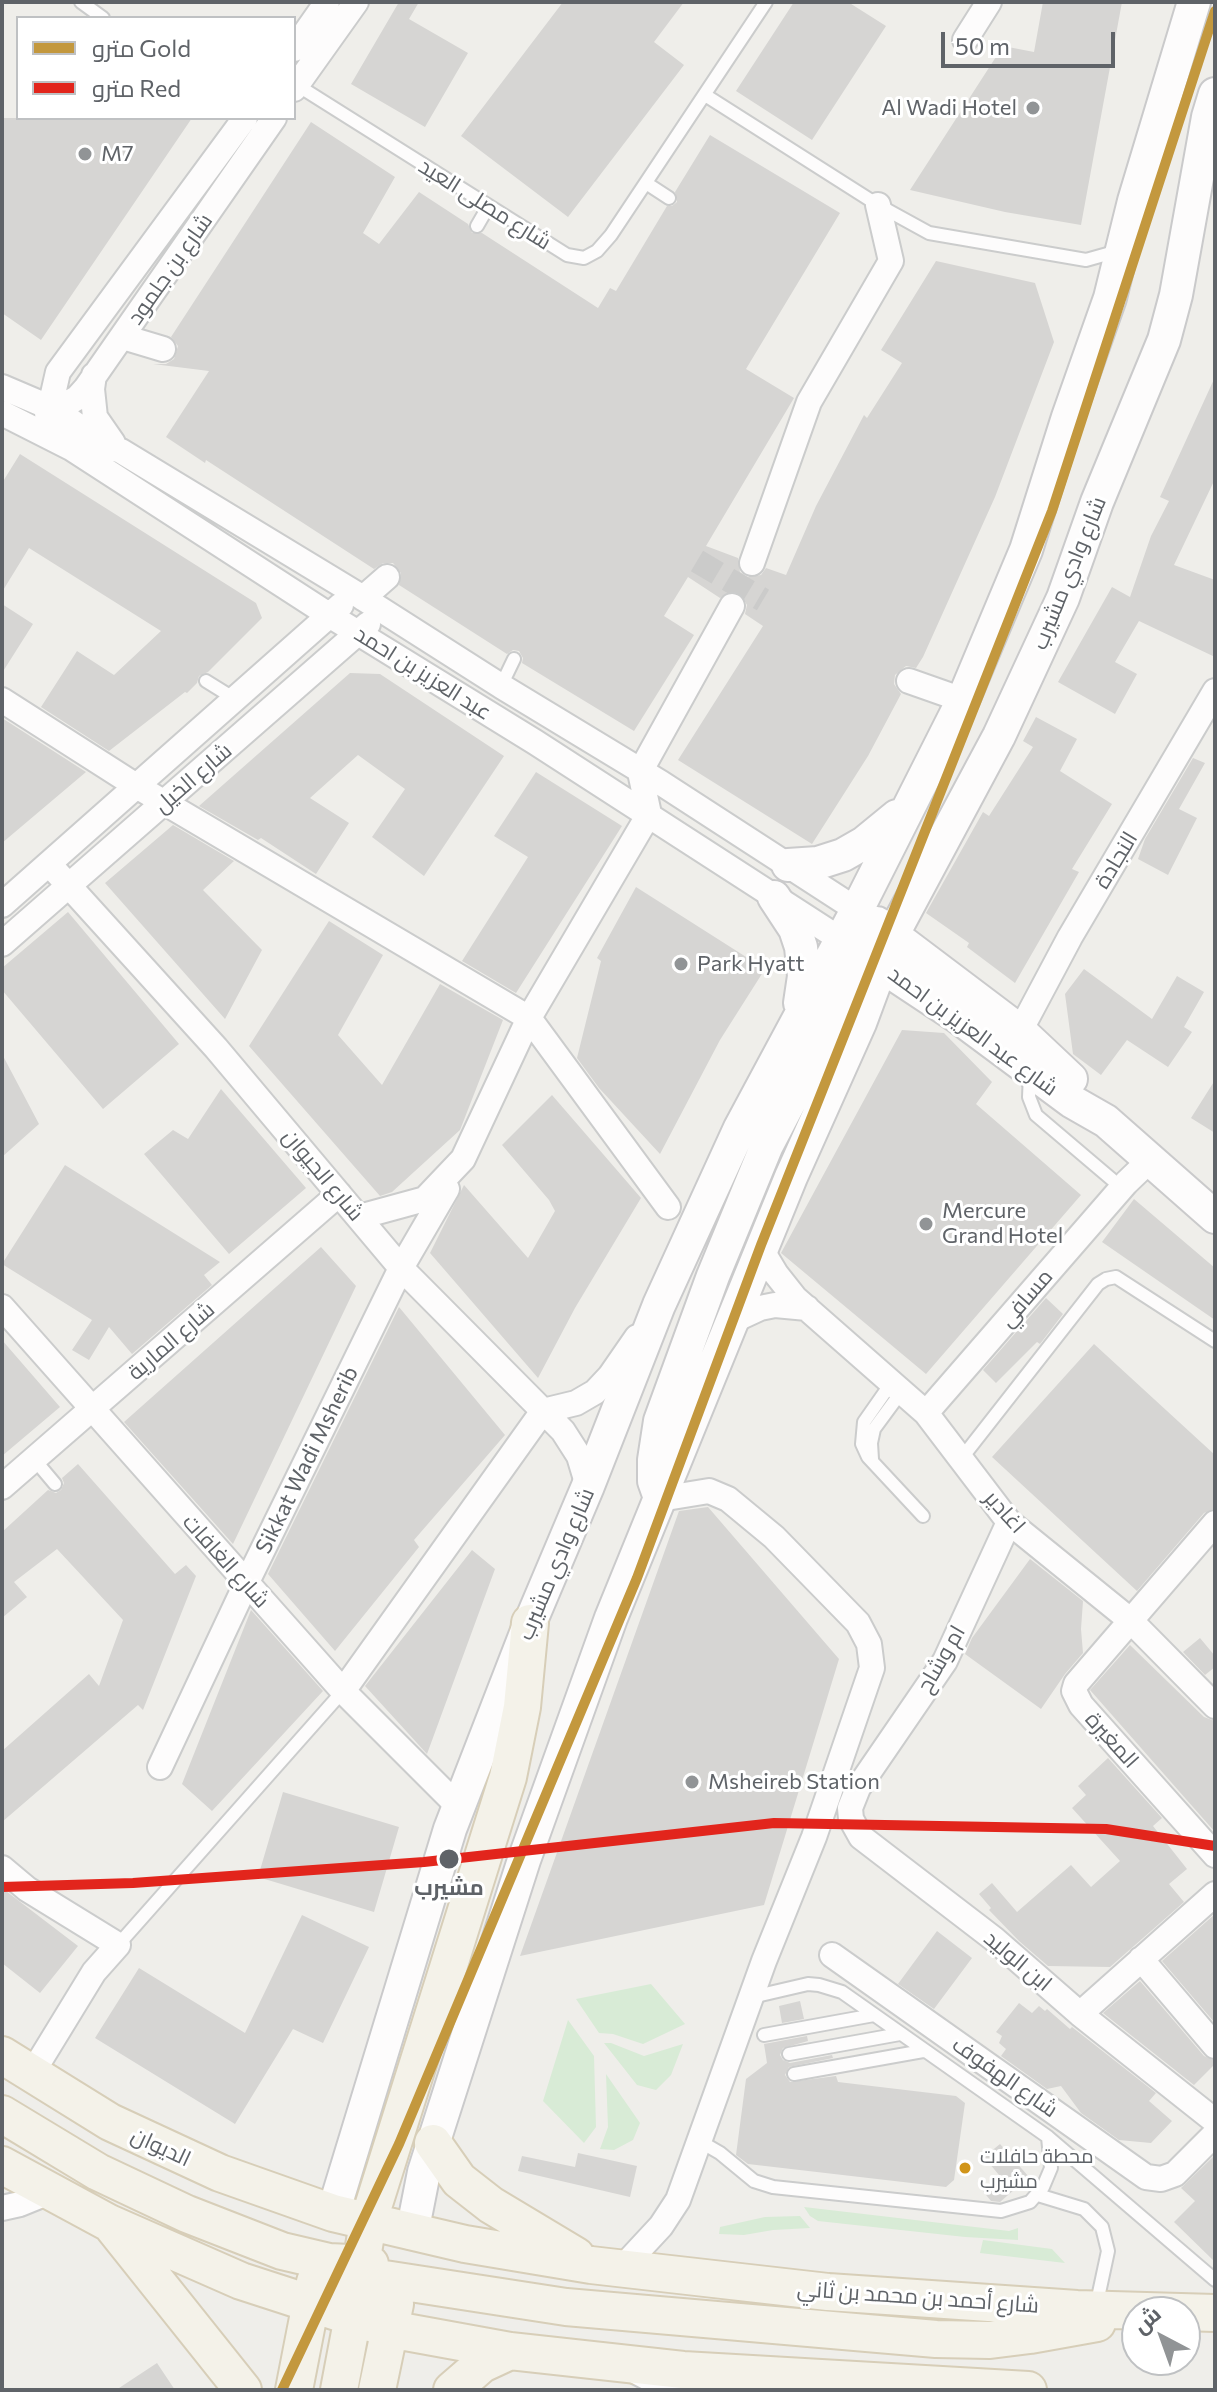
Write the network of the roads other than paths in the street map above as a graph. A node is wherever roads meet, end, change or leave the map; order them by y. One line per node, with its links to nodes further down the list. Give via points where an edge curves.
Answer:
1 (81, 2): 7 (lane)
2 (327, 2): 9 (street)
3 (356, 2): 10 (street)
4 (766, 2): 13 (lane, شارع مصلى العيد)
5 (989, 2): 8 (street)
6 (1194, 2): 21 (street)
7 (100, 16)
8 (965, 40)
9 (296, 46)
10 (296, 86)
11 (296, 88): 19 (lane, شارع مصلى العيد)
12 (1215, 94): 55 (street, شارع وادي مشيرب, via 1164,340 1063,598 999,736)
13 (705, 95): 16 (lane, شارع مصلى العيد); 18 (lane)
14 (242, 120): 26 (street, شارع بن جلمود, via 58,372 53,387)
15 (273, 120): 22 (street, شارع بن جلمود)
16 (646, 183): 17 (lane); 19 (lane, شارع مصلى العيد, via 611,235 584,258 567,255)
17 (669, 198)
18 (878, 205): 21 (lane, via 929,233 948,237 1086,260); 30 (street, via 891,261 809,402)
19 (488, 207): 20 (lane)
20 (477, 226)
21 (1121, 250): 43 (street, via 1097,341 1026,550)
22 (123, 337): 23 (street); 24 (street, شارع بن جلمود)
23 (163, 349)
24 (94, 375): 26 (street, شارع بن جلمود, via 77,398); 29 (street, via 95,417)
25 (2, 387): 26 (street, عبد العزيز بن احمد)
26 (56, 410): 27 (street, عبد العزيز بن احمد); 28 (street, شارع بن جلمود); 29 (street, عبد العزيز بن احمد)
27 (4, 423): 28 (street, عبد العزيز بن احمد)
28 (71, 448): 34 (street, عبد العزيز بن احمد)
29 (121, 451): 32 (street, عبد العزيز بن احمد)
30 (752, 563)
31 (387, 577): 32 (street)
32 (367, 600): 34 (street, شارع الخيل); 35 (street, شارع الخيل); 39 (street, عبد العزيز بن احمد)
33 (732, 606): 44 (street)
34 (329, 615): 35 (street, عبد العزيز بن احمد); 41 (street, شارع الخيل)
35 (358, 633): 46 (street, شارع الخيل); 48 (street, عبد العزيز بن احمد)
36 (514, 659): 39 (lane)
37 (206, 681): 41 (lane)
38 (909, 681): 43 (street)
39 (501, 686): 44 (street, عبد العزيز بن احمد)
40 (1215, 691): 62 (street, النجادة)
41 (235, 699): 45 (street, شارع الخيل)
42 (2, 700): 45 (street)
43 (963, 700): 47 (street)
44 (640, 772): 48 (street); 50 (street, عبد العزيز بن احمد)
45 (138, 787): 46 (street); 49 (street, شارع الخيل)
46 (165, 803): 51 (street, شارع الخيل); 59 (street)
47 (908, 806): 50 (street, via 843,855); 54 (street)
48 (649, 814): 52 (street, عبد العزيز بن احمد); 59 (street, Sikkat Wadi Msherib)
49 (50, 865): 51 (street, شارع الجيوان); 53 (street, شارع الخيل)
50 (788, 865): 54 (street, عبد العزيز بن احمد)
51 (69, 886): 56 (street, شارع الخيل); 67 (street, شارع الجيوان)
52 (774, 897): 57 (street, عبد العزيز بن احمد); 61 (street, via 795,929 803,955 804,985)
53 (2, 905)
54 (857, 910): 55 (street, شارع عبد العزيز بن احمد); 57 (street)
55 (893, 934): 57 (street, شارع وادي مشيرب); 62 (street, شارع عبد العزيز بن احمد)
56 (2, 944)
57 (861, 953): 58 (street, شارع عبد العزيز بن احمد); 60 (street); 61 (street, شارع وادي مشيرب); 87 (street, via 767,1145 713,1276 660,1421 654,1481)
58 (958, 1017): 60 (street, via 934,1006 909,1004 887,1008); 63 (street, شارع عبد العزيز بن احمد)
59 (529, 1018): 65 (street, Sikkat Wadi Msherib); 68 (street)
60 (860, 1023): 71 (street)
61 (793, 1026): 73 (street, شارع وادي مشيرب)
62 (1020, 1031): 64 (street, شارع عبد العزيز بن احمد)
63 (1030, 1070): 64 (street, شارع عبد العزيز بن احمد); 66 (lane, via 1029,1097 1036,1115)
64 (1129, 1141): 66 (street, مسافي); 70 (street, شارع عبد العزيز بن احمد)
65 (463, 1159): 69 (street, Sikkat Wadi Msherib, via 425,1199); 72 (street, Sikkat Wadi Msherib)
66 (1124, 1186): 81 (street, مسافي)
67 (339, 1194): 69 (street, شارع الجيوان); 79 (street, شارع المارية)
68 (668, 1207)
69 (359, 1217): 72 (street, شارع الجيوان)
70 (1215, 1217)
71 (761, 1249): 75 (street, اغادير, via 784,1286); 76 (street)
72 (401, 1268): 80 (street, شارع الجيوان); 91 (street, Sikkat Wadi Msherib)
73 (659, 1305): 80 (street, via 595,1392); 85 (street, شارع وادي مشيرب)
74 (2, 1307): 79 (street, شارع الغافات)
75 (807, 1308): 76 (street, via 775,1305); 78 (street, اغادير)
76 (732, 1321): 87 (street)
77 (1215, 1341): 83 (lane, via 1116,1277 1106,1279)
78 (897, 1386): 81 (street, اغادير); 88 (lane, via 874,1429 870,1449 873,1462)
79 (92, 1409): 82 (street, شارع المارية); 91 (street, شارع الغافات)
80 (543, 1411): 85 (street, شارع الجيوان, via 572,1443); 94 (street)
81 (926, 1413): 83 (street, اغادير)
82 (34, 1459): 84 (lane); 86 (street, شارع المارية)
83 (961, 1459): 89 (street, اغادير)
84 (55, 1484)
85 (588, 1486): 93 (street, شارع وادي مشيرب)
86 (2, 1487)
87 (660, 1499): 105 (street, via 709,1491 728,1499 774,1537 858,1623 869,1644 872,1668); 120 (street, via 524,1860)
88 (923, 1516)
89 (1009, 1522): 92 (street, اغادير); 97 (street, ام وشاح, via 945,1661)
90 (1215, 1523): 92 (street, المغيرة)
91 (246, 1584): 94 (street, شارع الغافات); 96 (street, Sikkat Wadi Msherib)
92 (1130, 1620): 95 (street, اغادير); 99 (street, المغيرة, via 1076,1684 1075,1698)
93 (530, 1623): 98 (street, شارع وادي مشيرب); 127 (main road, via 508,1777)
94 (343, 1691): 98 (street, شارع الغافات); 102 (lane)
95 (1215, 1706)
96 (160, 1767)
97 (858, 1788): 106 (street, ابن الوليد, via 850,1808 861,1837 994,1939)
98 (459, 1807): 125 (street, شارع وادي مشيرب)
99 (1215, 1855)
100 (2, 1868): 102 (street)
101 (1215, 1894): 104 (street)
102 (118, 1945): 113 (street)
103 (832, 1955): 117 (street, شارع الهفوف, via 1146,2177 1175,2174)
104 (1141, 1959): 106 (street); 110 (street)
105 (752, 1997): 107 (lane, via 819,1985 842,1992); 119 (street)
106 (1080, 2014): 116 (street, ابن الوليد)
107 (874, 2015): 108 (lane); 109 (lane)
108 (900, 2034): 111 (lane); 112 (lane)
109 (764, 2035)
110 (1215, 2046)
111 (923, 2051): 114 (lane); 118 (lane)
112 (789, 2054)
113 (16, 2065): 125 (main road, الديوان, via 155,2145)
114 (794, 2074)
115 (2, 2114): 129 (main road, via 98,2172 162,2203)
116 (1215, 2121)
117 (1215, 2134)
118 (1048, 2137): 123 (lane, via 1051,2168); 132 (lane)
119 (701, 2142): 123 (lane, via 754,2181 773,2187 1001,2211); 130 (street, via 668,2216)
120 (428, 2157): 128 (street); 130 (main road, via 491,2205)
121 (2, 2165): 122 (main road)
122 (52, 2191): 124 (street); 126 (main road)
123 (1038, 2195): 134 (lane, via 1084,2209 1102,2227 1108,2251)
124 (2, 2208)
125 (333, 2213): 127 (main road, شارع أحمد بن محمد بن ثاني); 129 (main road); 131 (main road)
126 (109, 2223): 133 (main road, via 241,2281); 142 (main road)
127 (368, 2223): 128 (main road, شارع أحمد بن محمد بن ثاني); 131 (main road)
128 (412, 2233): 130 (main road, شارع أحمد بن محمد بن ثاني); 131 (main road)
129 (320, 2261): 131 (main road); 133 (main road)
130 (606, 2266): 134 (main road, شارع أحمد بن محمد بن ثاني, via 828,2292)
131 (369, 2273): 133 (main road, via 330,2285); 136 (main road, via 602,2311 948,2340 1030,2335); 137 (main road); 138 (main road, via 371,2304)
132 (1215, 2280)
133 (309, 2304): 137 (main road); 141 (main road)
134 (1095, 2310): 135 (main road, شارع أحمد بن محمد بن ثاني)
135 (1121, 2311)
136 (1121, 2317)
137 (354, 2319): 138 (main road); 143 (main road)
138 (389, 2329): 139 (main road); 144 (main road)
139 (510, 2351): 140 (main road); 145 (main road, via 482,2364)
140 (622, 2364): 146 (street); 147 (main road)
141 (296, 2374)
142 (243, 2390)
143 (339, 2390)
144 (377, 2390)
145 (452, 2390)
146 (671, 2390)
147 (1028, 2390)

